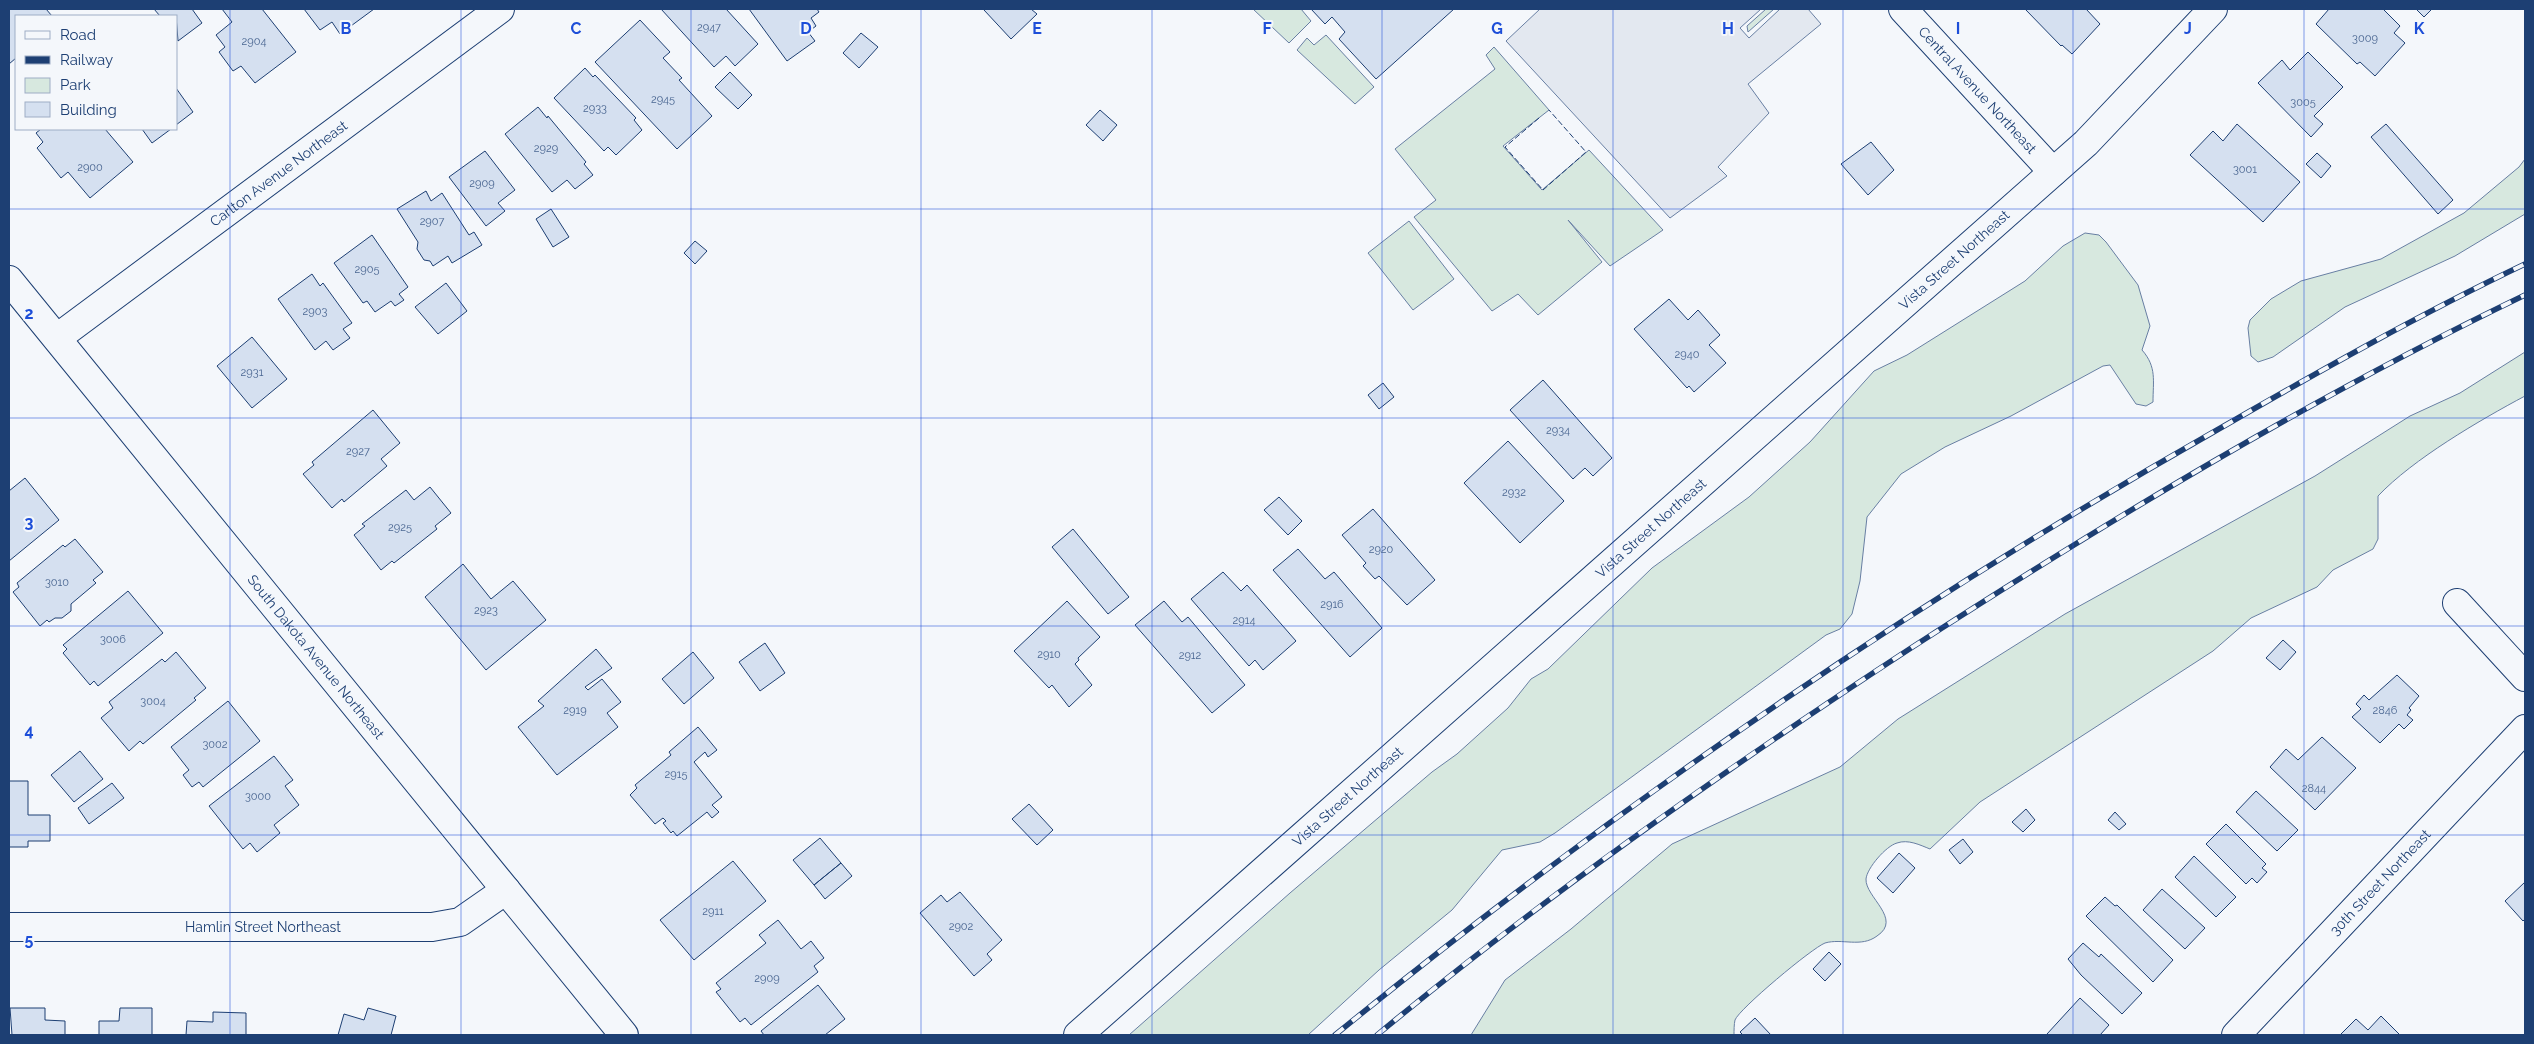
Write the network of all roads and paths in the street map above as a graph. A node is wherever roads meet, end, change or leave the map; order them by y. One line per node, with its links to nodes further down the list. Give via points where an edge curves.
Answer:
1 (500, 9): 6 (street, Carlton Avenue Northeast)
2 (1903, 9): 4 (street, Central Avenue Northeast)
3 (2214, 9): 4 (street, Vista Street Northeast, via 2086,143)
4 (2053, 172): 13 (street, Vista Street Northeast)
5 (9, 280): 6 (street, South Dakota Avenue Northeast)
6 (57, 338): 10 (street, South Dakota Avenue Northeast)
7 (2457, 603): 8 (street)
8 (2525, 677)
9 (2525, 729): 14 (street, 30th Street Northeast)
10 (506, 890): 11 (street, Hamlin Street Northeast, via 460,922 432,928); 12 (street, South Dakota Avenue Northeast)
11 (9, 927)
12 (624, 1035)
13 (1078, 1035)
14 (2236, 1035)

